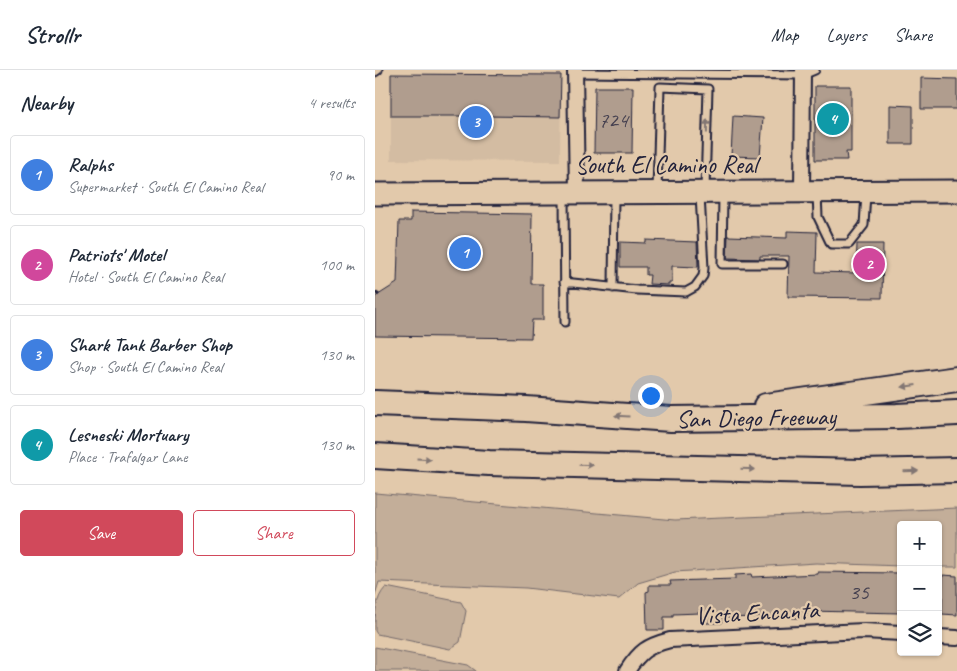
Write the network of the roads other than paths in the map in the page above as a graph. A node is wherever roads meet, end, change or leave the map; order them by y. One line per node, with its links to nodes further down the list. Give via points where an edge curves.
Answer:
1 (575, 72): 2 (lane); 9 (street)
2 (807, 72): 4 (street)
3 (957, 190): 5 (main road, South El Camino Real)
4 (810, 191): 5 (main road, South El Camino Real); 5 (lane, via 831,244 849,244 865,224); 8 (main road, South El Camino Real)
5 (867, 191)
6 (614, 192): 7 (main road, South El Camino Real); 9 (main road, South El Camino Real); 13 (lane)
7 (657, 192): 8 (main road, South El Camino Real); 8 (lane, one-way to 7, via 708,89 660,87)
8 (709, 192): 11 (lane, via 722,264); 13 (lane, via 703,276 695,287 686,292)
9 (571, 193): 10 (main road, South El Camino Real); 12 (lane)
10 (375, 194)
11 (783, 264)
12 (565, 282): 13 (lane); 14 (lane)
13 (613, 288)
14 (565, 322)
15 (957, 379): 20 (highway, one-way to 20)
16 (375, 387): 18 (highway)
17 (375, 402): 18 (highway, San Diego Freeway)
18 (526, 409): 20 (highway, San Diego Freeway, one-way to 18)
19 (957, 412): 20 (highway, San Diego Freeway)
20 (671, 419)
21 (375, 456): 22 (highway, San Diego Freeway, one-way to 22, via 489,463 860,472)
22 (956, 470)
23 (897, 633): 26 (street, Vista Encanta, via 864,631 670,640 651,645 638,655)
24 (942, 637): 25 (street)
25 (957, 638)
26 (627, 671)

